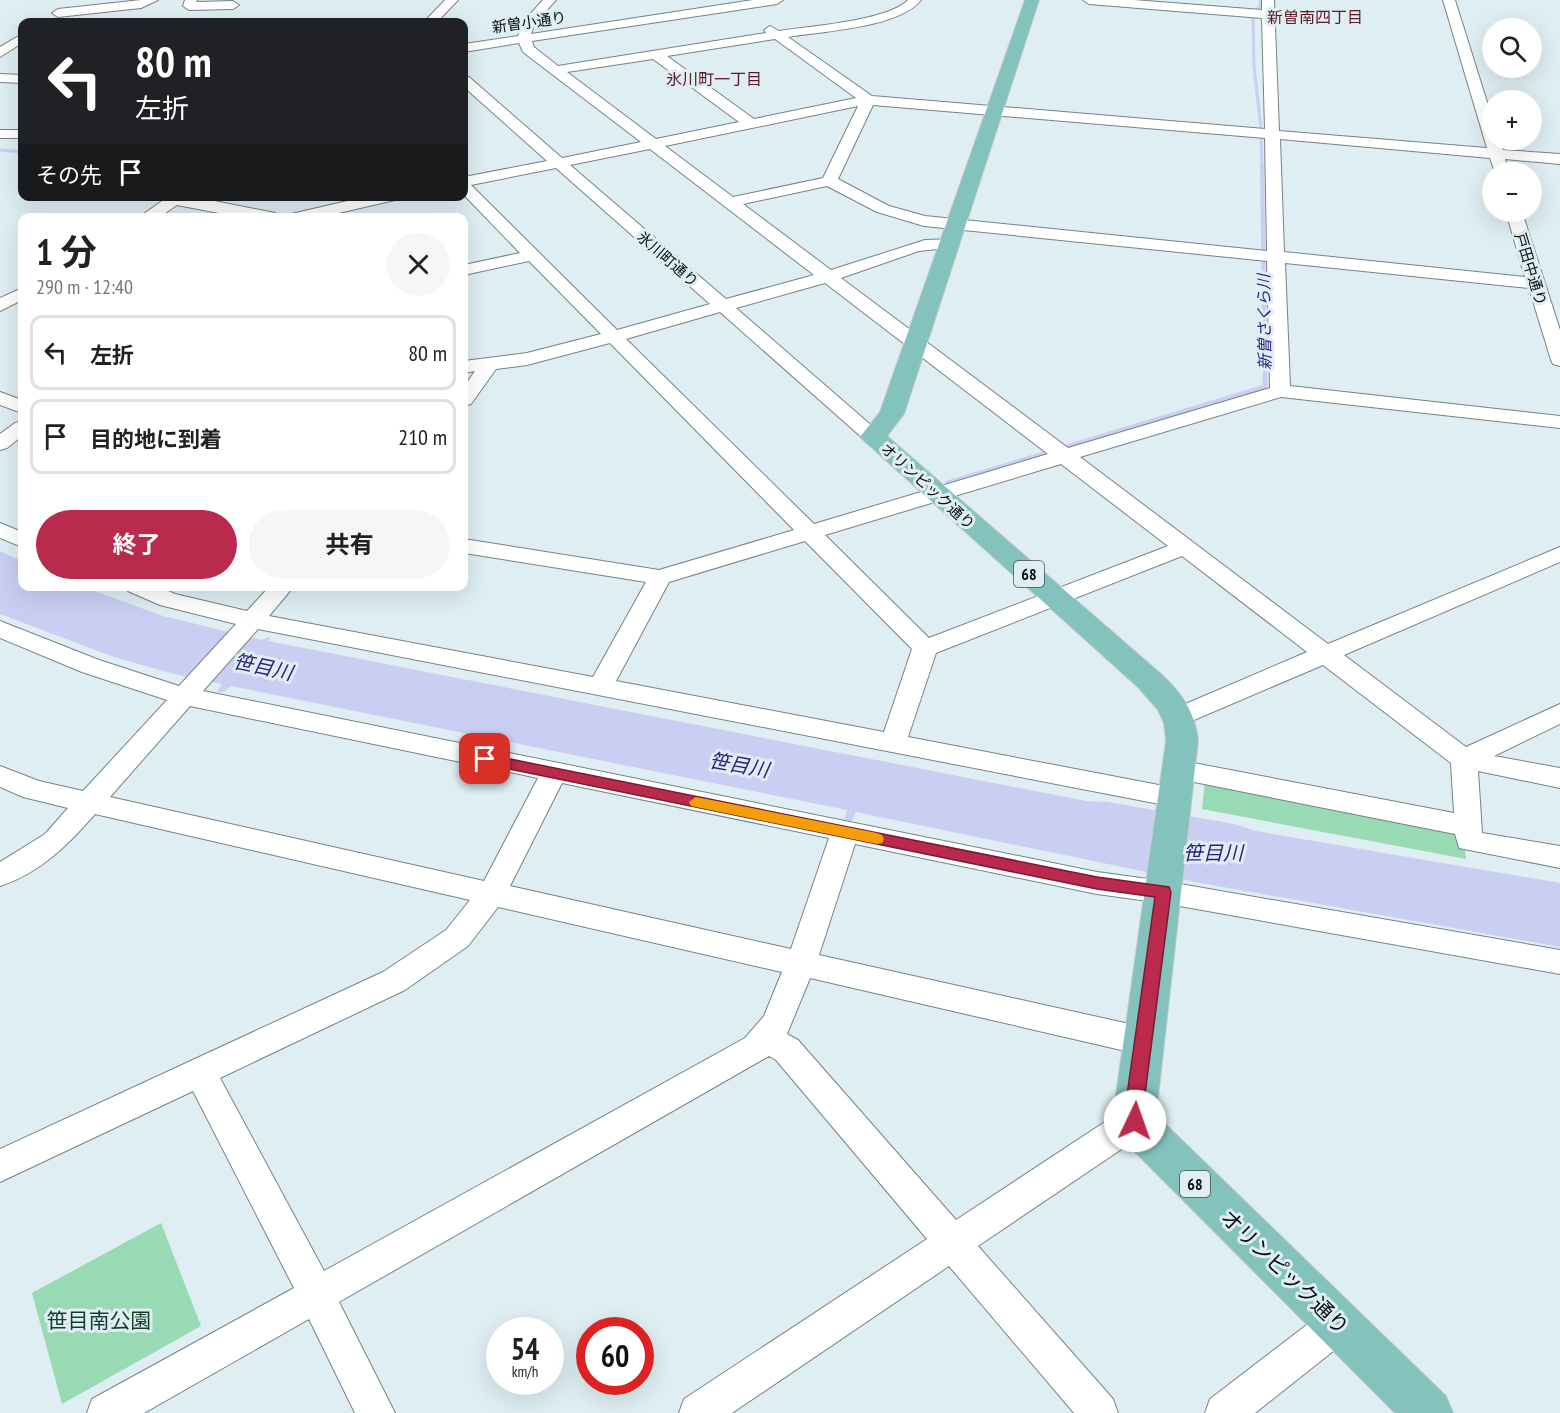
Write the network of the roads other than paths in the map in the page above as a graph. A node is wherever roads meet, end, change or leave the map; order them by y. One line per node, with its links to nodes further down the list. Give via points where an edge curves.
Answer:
1 (75, 0): 14 (street)
2 (152, 0): 14 (street)
3 (191, 0): 12 (street, via 189,6)
4 (452, 0): 18 (street)
5 (550, 0): 22 (street, via 527,24)
6 (777, 0): 13 (street, 新曽小通り)
7 (915, 0): 20 (street, via 906,9 884,18)
8 (1032, 0): 32 (main road, オリンピック通り)
9 (1089, 0): 15 (street)
10 (1268, 0): 36 (street)
11 (1449, 0): 38 (street)
12 (233, 2): 17 (street)
13 (730, 4): 20 (street); 22 (street, 新曽小通り)
14 (58, 13): 16 (street)
15 (1262, 14)
16 (50, 18)
17 (231, 18)
18 (434, 18)
19 (0, 33): 21 (street)
20 (777, 35): 26 (street); 31 (street)
21 (18, 36)
22 (523, 39): 24 (street, 新曽小通り); 27 (street, via 528,49)
23 (18, 40): 25 (street)
24 (468, 47)
25 (0, 53)
26 (655, 54): 27 (street); 33 (street)
27 (556, 70): 37 (street)
28 (0, 78): 29 (street)
29 (18, 79)
30 (468, 84): 41 (street, 氷川町通り)
31 (868, 100): 32 (street); 33 (street); 43 (street)
32 (994, 110): 36 (street); 53 (main road, オリンピック通り)
33 (750, 123): 37 (street)
34 (0, 134): 35 (street)
35 (18, 134)
36 (1270, 134): 38 (street); 55 (street)
37 (653, 144): 41 (street); 48 (street)
38 (1496, 154): 39 (street); 40 (street)
39 (1560, 159)
40 (1499, 162)
41 (558, 163): 42 (street); 60 (street, 氷川町通り)
42 (468, 181)
43 (829, 181): 48 (street); 53 (street, via 894,214)
44 (468, 191): 54 (street)
45 (173, 201): 49 (street)
46 (193, 201): 50 (street)
47 (370, 201): 51 (street)
48 (730, 202): 57 (street)
49 (154, 213)
50 (251, 213)
51 (316, 213)
52 (1517, 222): 58 (street, 戸田中通り)
53 (953, 234): 55 (street); 57 (street); 64 (main road, オリンピック通り)
54 (530, 256): 56 (street); 63 (street)
55 (1274, 256): 58 (street); 68 (street)
56 (468, 269)
57 (827, 276): 60 (street); 64 (street)
58 (1536, 283): 65 (street, 戸田中通り)
59 (18, 296): 61 (street)
60 (722, 306): 63 (street); 74 (street, 氷川町通り)
61 (0, 308): 62 (street)
62 (18, 313)
63 (612, 336): 66 (street); 79 (street)
64 (916, 343): 74 (main road, オリンピック通り, via 892,414); 76 (street)
65 (1560, 360)
66 (489, 365): 67 (street); 69 (street)
67 (468, 367)
68 (1280, 391): 72 (street); 76 (street)
69 (468, 394)
70 (0, 398): 71 (street)
71 (18, 405)
72 (1560, 422)
73 (18, 430): 75 (street)
74 (873, 437): 77 (main road, オリンピック通り / 68)
75 (0, 444)
76 (1060, 452): 77 (street, via 952,491); 82 (street)
77 (934, 493): 79 (street); 87 (main road, オリンピック通り / 68)
78 (0, 530): 80 (street)
79 (809, 530): 84 (street); 90 (street)
80 (18, 538)
81 (468, 547): 84 (street)
82 (1185, 547): 87 (street); 91 (street)
83 (1560, 554): 91 (street)
84 (660, 577): 92 (street)
85 (147, 591): 88 (street)
86 (278, 591): 88 (street)
87 (1056, 598): 90 (street); 95 (main road, オリンピック通り / 68, via 1158,689)
88 (248, 623): 92 (street); 93 (street)
89 (0, 629): 93 (street, via 112,674)
90 (926, 648): 96 (street)
91 (1325, 653): 95 (street); 97 (street)
92 (600, 687): 96 (street)
93 (186, 692): 98 (street); 102 (street)
94 (1560, 713): 97 (street)
95 (1178, 717): 101 (main road, オリンピック通り / 68, via 1182,741)
96 (893, 743): 101 (street)
97 (1464, 759): 100 (street); 104 (street)
98 (554, 773): 103 (street); 108 (street)
99 (0, 776): 102 (street, via 33,790)
100 (1560, 778)
101 (1176, 791): 104 (street); 107 (main road, 68)
102 (90, 802): 106 (street, via 55,841); 108 (street)
103 (845, 832): 107 (street, via 1097,883); 110 (street)
104 (1469, 834): 105 (street)
105 (1560, 857)
106 (0, 875)
107 (1163, 888): 109 (street); 112 (main road, 68)
108 (492, 893): 110 (street); 113 (street, via 458,938 394,981)
109 (1560, 962)
110 (801, 963): 111 (street); 112 (street)
111 (767, 1038): 116 (street, via 787,1050); 117 (street, via 746,1054)
112 (1143, 1041): 114 (main road, 68)
113 (200, 1072): 115 (street); 117 (street)
114 (1135, 1121): 116 (street); 118 (main road, オリンピック通り / 68)
115 (0, 1166)
116 (952, 1243): 121 (street); 122 (street)
117 (316, 1295): 119 (street); 120 (street)
118 (1338, 1324): 123 (street); 124 (main road, オリンピック通り / 68)
119 (106, 1413)
120 (375, 1413)
121 (698, 1413)
122 (1099, 1413)
123 (1224, 1413)
124 (1429, 1413)

